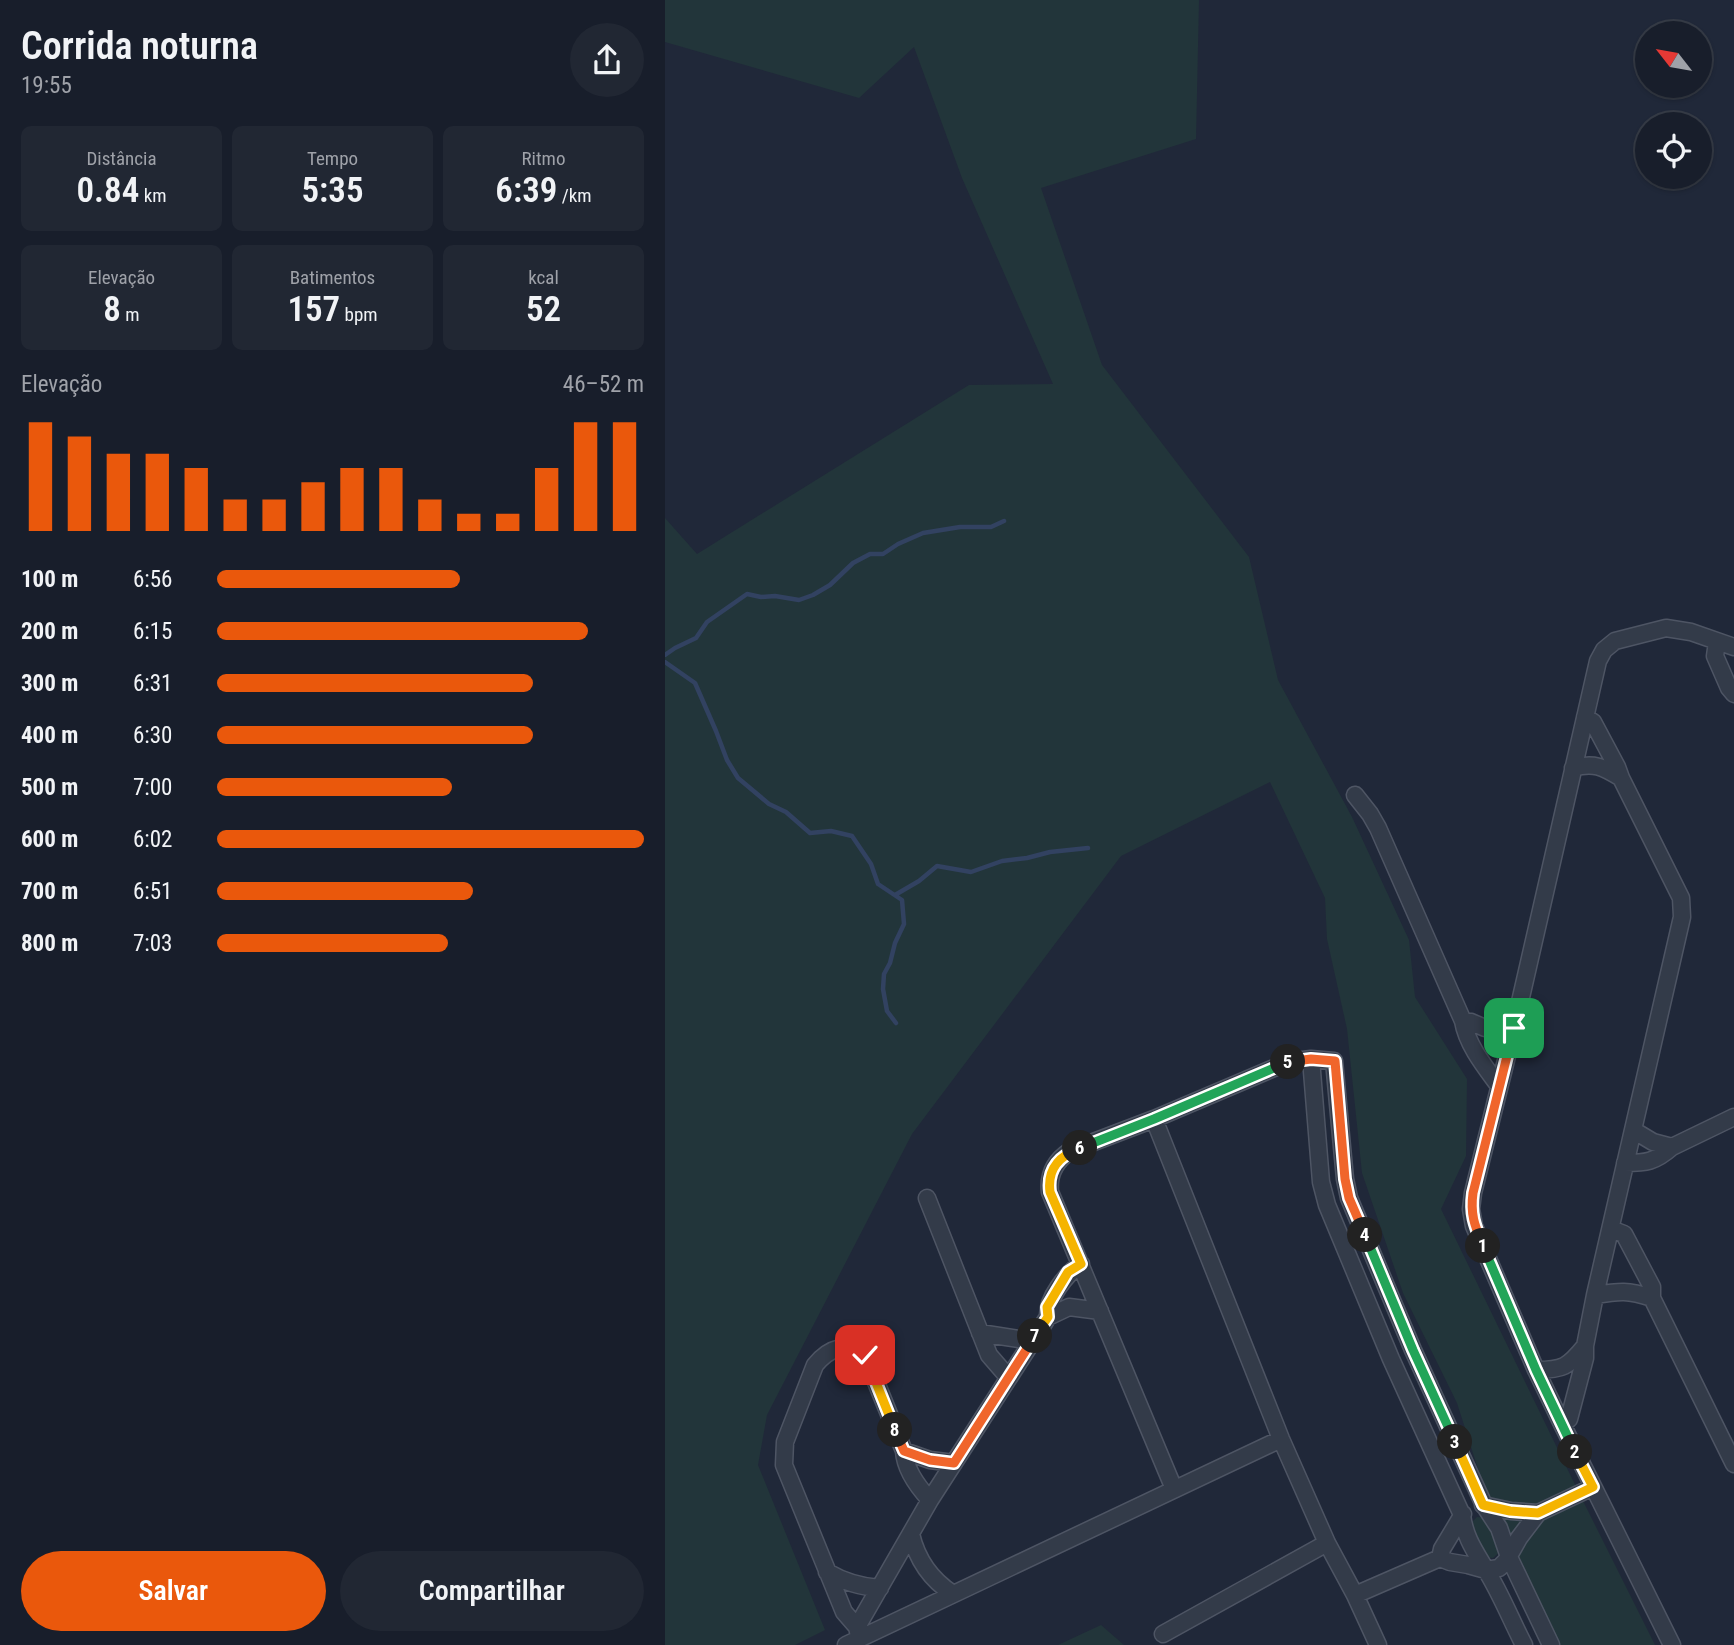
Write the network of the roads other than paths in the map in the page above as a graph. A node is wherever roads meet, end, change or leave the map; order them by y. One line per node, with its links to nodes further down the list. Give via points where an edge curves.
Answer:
1 (1717, 642): 2 (street); 3 (street, via 1716,656); 4 (street, via 1666,628 1615,641 1598,661)
2 (1734, 647)
3 (1734, 694)
4 (1585, 717): 5 (street); 6 (street, via 1593,722)
5 (1573, 768): 6 (street, via 1586,764); 9 (street)
6 (1621, 778): 14 (street, via 1681,898 1682,918)
7 (1355, 794): 8 (street, via 1377,828)
8 (1463, 1021): 9 (street, via 1485,1028); 11 (street, via 1465,1033)
9 (1514, 1028): 11 (street)
10 (1311, 1059): 13 (street, via 1288,1062); 37 (street, via 1335,1061 1349,1198); 39 (street, via 1327,1205)
11 (1499, 1086): 27 (street, via 1471,1209)
12 (1734, 1117): 15 (street)
13 (1154, 1119): 19 (street, via 1070,1151 1054,1165 1050,1192); 30 (street)
14 (1633, 1130): 15 (street); 16 (street)
15 (1672, 1147): 16 (street, via 1646,1163)
16 (1625, 1163): 18 (street)
17 (927, 1198): 24 (street)
18 (1612, 1229): 20 (street); 21 (street, via 1624,1234 1652,1287)
19 (1081, 1264): 22 (street); 23 (street, via 1068,1272 1047,1307)
20 (1595, 1295): 21 (street, via 1621,1291); 26 (street)
21 (1652, 1298): 33 (street)
22 (1100, 1311): 23 (street, via 1069,1307); 35 (street)
23 (1048, 1317): 25 (street)
24 (980, 1333): 25 (street); 28 (street, via 989,1355)
25 (1031, 1341): 28 (street)
26 (1585, 1346): 27 (street, via 1563,1368); 29 (street, via 1569,1419)
27 (1536, 1370): 29 (street)
28 (1008, 1377): 32 (street)
29 (1562, 1424): 34 (street)
30 (1281, 1439): 35 (street); 41 (street)
31 (904, 1451): 32 (street); 36 (street, via 905,1461); 45 (street, via 865,1355 846,1348 823,1355 785,1441 784,1465)
32 (954, 1463): 36 (street)
33 (1734, 1464)
34 (1593, 1487): 38 (street); 54 (street)
35 (1174, 1489): 47 (street)
36 (930, 1500): 40 (street)
37 (1483, 1505): 38 (street); 39 (street); 42 (street, via 1499,1528)
38 (1538, 1513): 42 (street)
39 (1462, 1515): 43 (street); 44 (street, via 1469,1542)
40 (911, 1534): 46 (street); 47 (street, via 925,1569)
41 (1327, 1543): 48 (street); 49 (street)
42 (1509, 1557): 44 (street, via 1499,1568); 53 (street)
43 (1440, 1558): 44 (street); 48 (street)
44 (1486, 1570): 52 (street)
45 (827, 1573): 46 (street); 50 (street)
46 (880, 1588): 50 (street)
47 (953, 1594): 50 (street)
48 (1355, 1595): 51 (street)
49 (1163, 1634)
50 (854, 1637)
51 (1378, 1645)
52 (1524, 1645)
53 (1551, 1645)
54 (1672, 1645)

